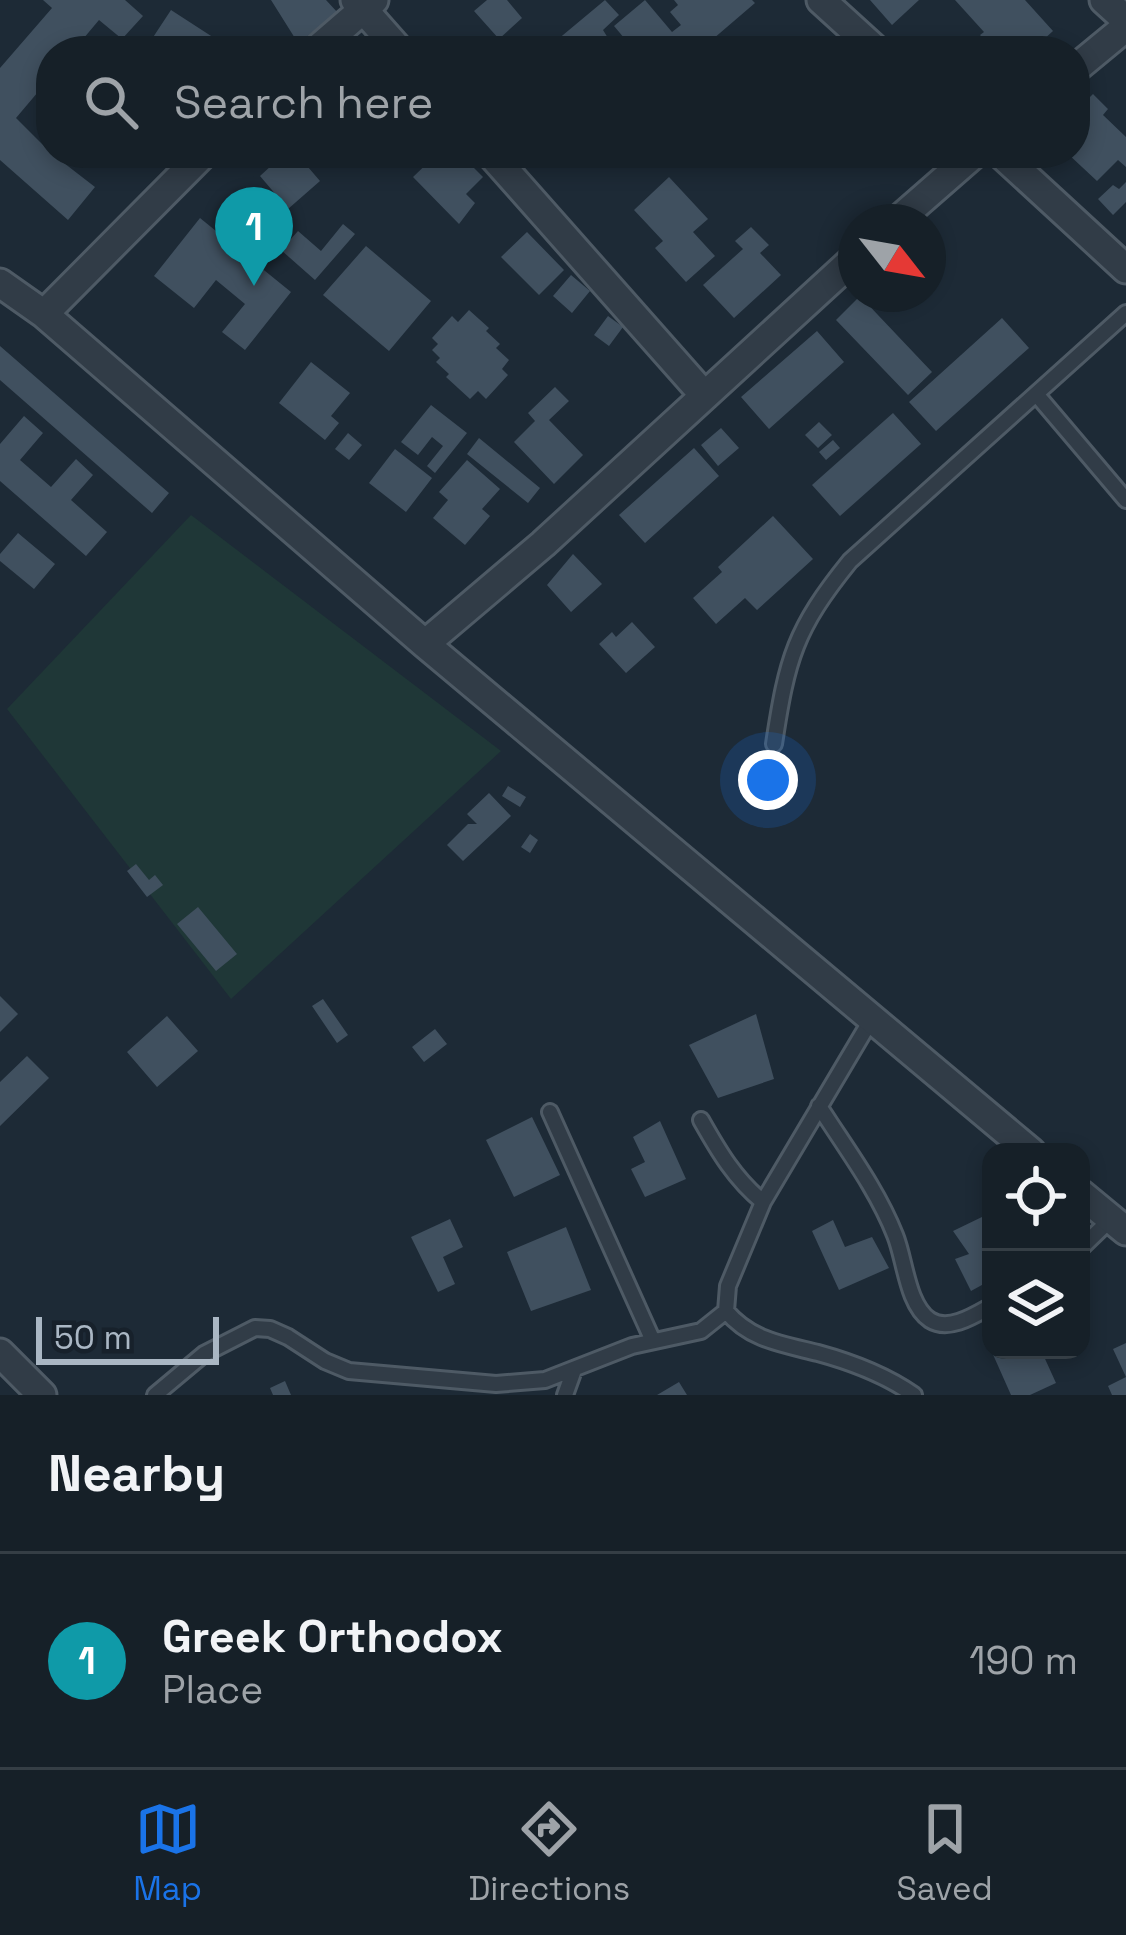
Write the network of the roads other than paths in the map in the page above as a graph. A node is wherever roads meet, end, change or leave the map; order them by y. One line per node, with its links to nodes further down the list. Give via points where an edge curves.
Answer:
1 (821, 0): 7 (street)
2 (1104, 0): 4 (street)
3 (364, 3): 5 (street); 6 (street)
4 (1126, 23): 8 (street)
5 (330, 36)
6 (389, 36)
7 (861, 36)
8 (1090, 55)
9 (189, 168): 18 (street)
10 (503, 168): 19 (street)
11 (958, 168): 13 (street)
12 (1016, 168): 14 (street)
13 (917, 204)
14 (1126, 269)
15 (838, 273): 19 (street)
16 (1, 287): 18 (street)
17 (1126, 313): 20 (lane)
18 (44, 314): 22 (street)
19 (704, 395): 22 (street)
20 (1036, 395): 21 (lane); 23 (lane, via 850,561 818,600 785,670)
21 (1126, 500)
22 (425, 644): 24 (street)
23 (775, 744)
24 (871, 1020): 25 (lane); 28 (street)
25 (819, 1106): 30 (lane); 33 (lane, via 889,1221 926,1318 959,1322)
26 (550, 1112): 35 (lane)
27 (701, 1120): 30 (lane, via 723,1160)
28 (1020, 1143)
29 (1090, 1201): 31 (street)
30 (764, 1202): 34 (lane, via 728,1286)
31 (1119, 1225): 32 (lane)
32 (1090, 1243)
33 (982, 1310)
34 (726, 1311): 35 (lane, via 700,1331); 42 (lane, via 769,1342 842,1361)
35 (653, 1341): 37 (lane)
36 (0, 1353): 39 (street)
37 (574, 1370): 38 (lane); 41 (lane)
38 (494, 1389): 40 (lane, via 349,1371 255,1328 204,1354)
39 (42, 1395)
40 (155, 1395)
41 (565, 1395)
42 (914, 1395)

